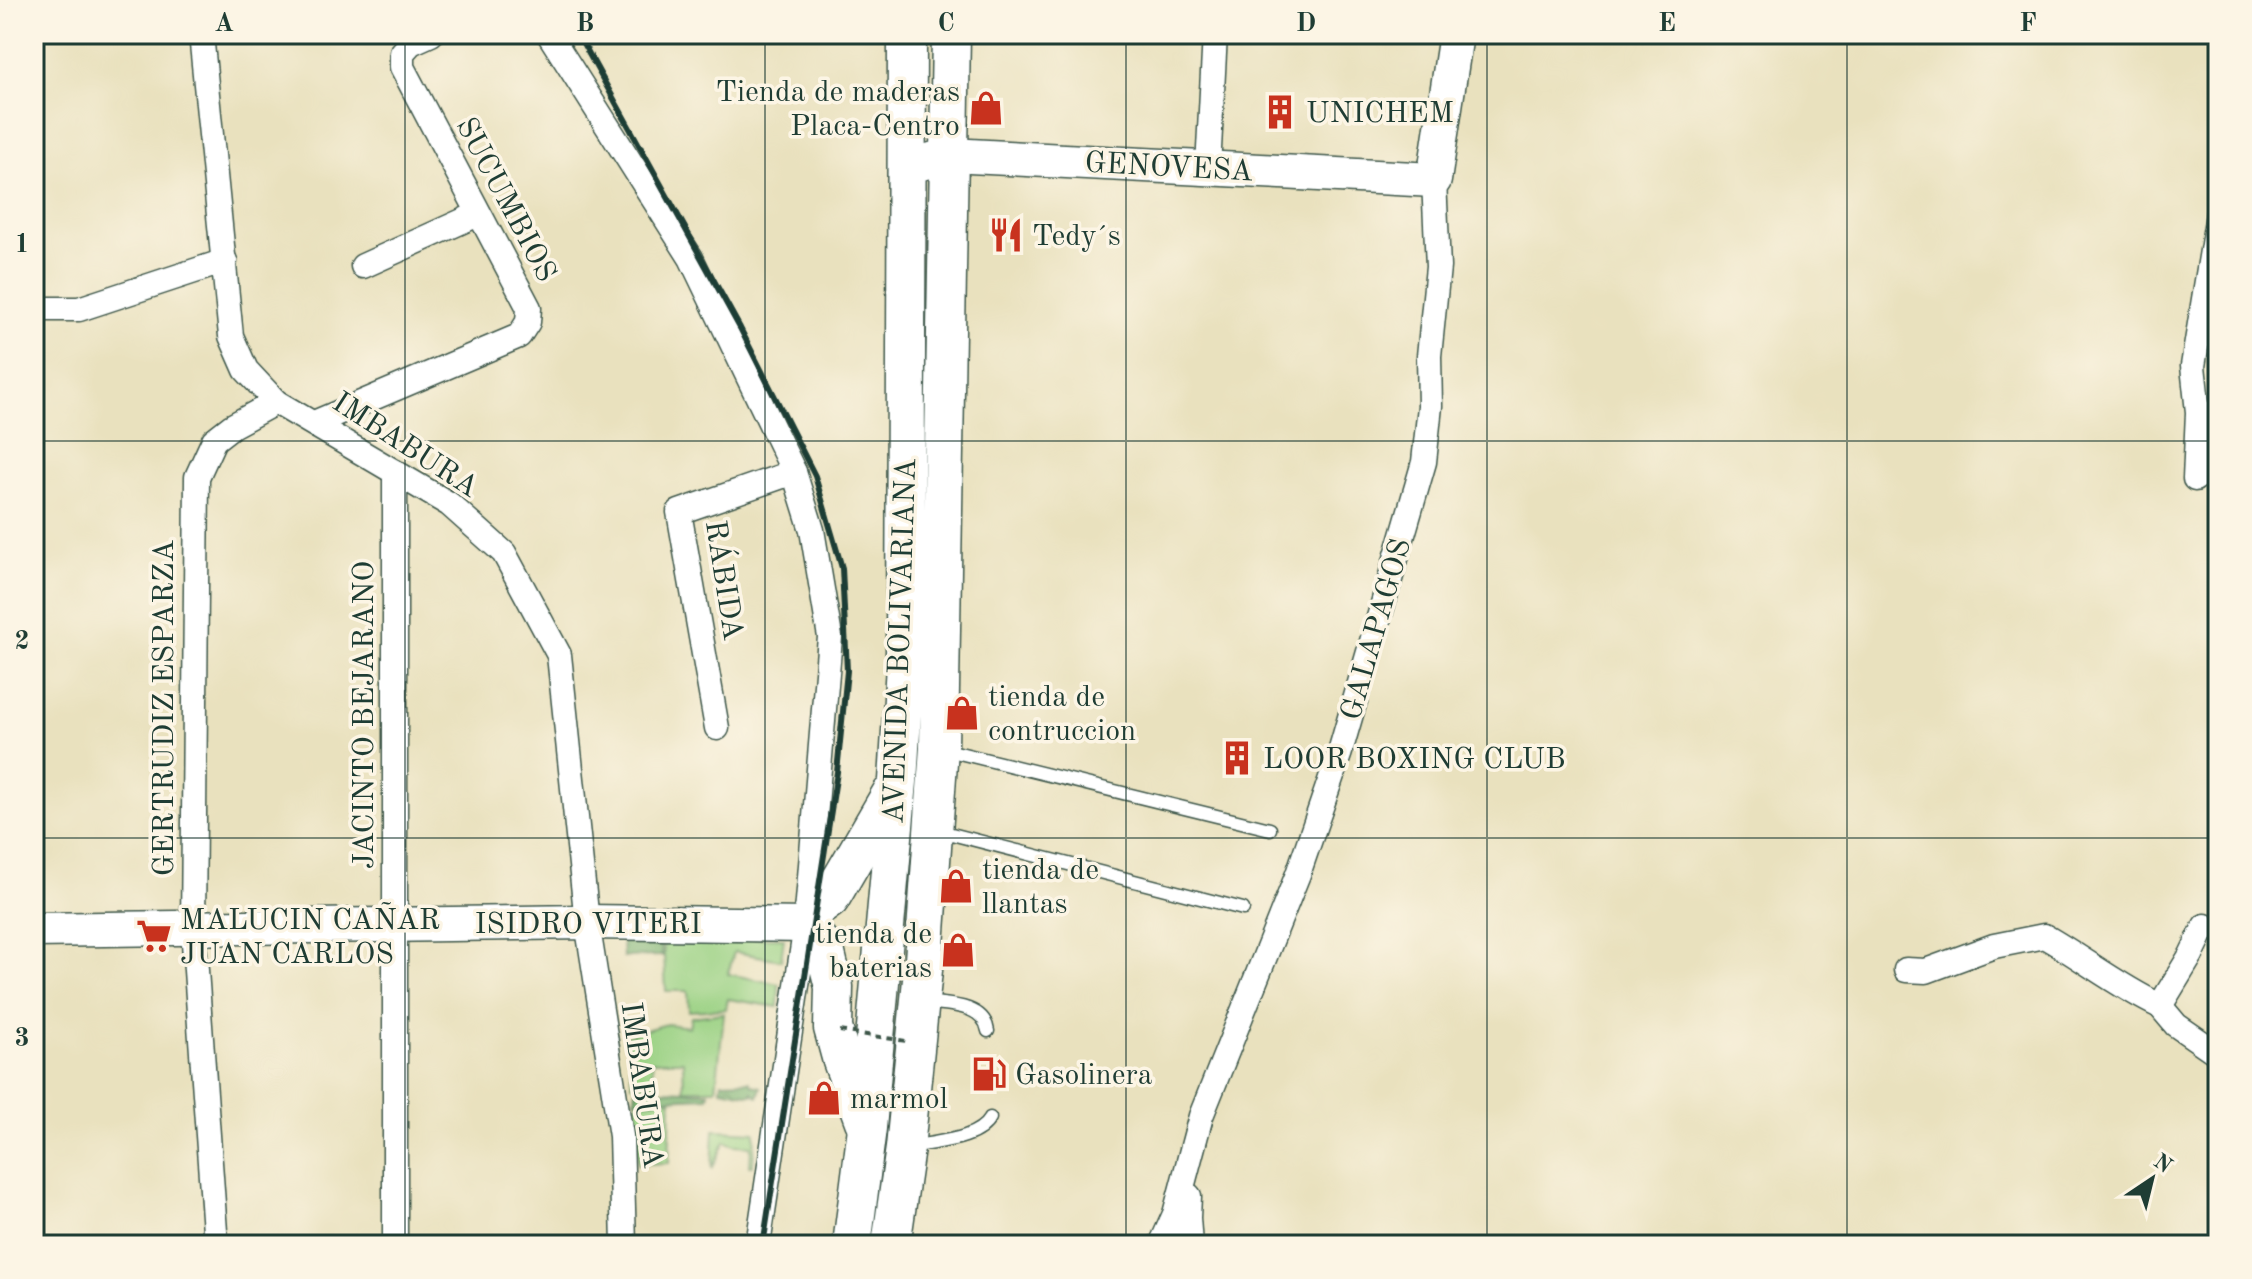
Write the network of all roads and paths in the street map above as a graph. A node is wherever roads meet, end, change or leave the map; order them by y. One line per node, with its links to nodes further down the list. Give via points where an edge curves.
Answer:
1 (201, 34): 14 (street, IMBABURA)
2 (431, 34): 12 (street, SUCUMBIOS, via 402,53 402,67)
3 (549, 34): 22 (street, via 691,258)
4 (907, 34): 9 (main road, AVENIDA BOLIVARIANA)
5 (951, 34): 8 (main road, AVENIDA BOLIVARIANA)
6 (1215, 34): 10 (street)
7 (1456, 34): 11 (street, GALAPAGOS)
8 (950, 155): 9 (street, GENOVESA); 10 (street, GENOVESA); 25 (main road, AVENIDA BOLIVARIANA)
9 (906, 167): 26 (main road, AVENIDA BOLIVARIANA, via 905,665)
10 (1208, 168): 11 (street, GENOVESA)
11 (1434, 180): 46 (street, GALAPAGOS, via 1438,267 1424,462 1340,752)
12 (478, 214): 15 (street); 20 (street, SUCUMBIOS, via 529,308 519,336)
13 (2218, 214): 18 (street)
14 (225, 261): 16 (street, via 79,309); 19 (street, IMBABURA, via 231,336 246,370)
15 (363, 266)
16 (34, 309)
17 (2218, 343): 18 (street)
18 (2193, 366): 23 (street, via 2198,412)
19 (276, 402): 20 (street, IMBABURA); 34 (street, GERTRUDIZ ESPARZA, via 214,440 197,477)
20 (314, 423): 21 (street, IMBABURA)
21 (395, 472): 30 (street, IMBABURA, via 449,504 504,553 559,655); 31 (street, JACINTO BEJARANO)
22 (794, 472): 24 (street, RÁBIDA, via 679,512); 32 (street, via 812,530 830,637)
23 (2195, 479)
24 (717, 728)
25 (939, 748): 27 (lane); 28 (main road, AVENIDA BOLIVARIANA)
26 (898, 781): 32 (main road, via 830,899); 44 (main road, AVENIDA BOLIVARIANA)
27 (1270, 829)
28 (934, 830): 29 (lane); 37 (main road, AVENIDA BOLIVARIANA)
29 (1243, 909)
30 (587, 922): 31 (street, ISIDRO VITERI); 32 (street, ISIDRO VITERI); 49 (street, IMBABURA, via 621,1136)
31 (395, 924): 34 (street, ISIDRO VITERI); 48 (street, JACINTO BEJARANO)
32 (806, 925): 44 (main road, via 825,950 834,987 833,1028); 50 (street)
33 (2205, 926): 38 (street)
34 (193, 929): 35 (street, ISIDRO VITERI); 47 (street, GERTRUDIZ ESPARZA)
35 (34, 930)
36 (1906, 970): 38 (street, via 1926,971 1994,946 2044,936)
37 (919, 1001): 40 (lane, via 967,1008 983,1018); 45 (main road, AVENIDA BOLIVARIANA)
38 (2160, 1006): 42 (street, via 2176,1025)
39 (840, 1031): 41 (path, bridge)
40 (988, 1031)
41 (906, 1041)
42 (2218, 1054)
43 (990, 1118): 45 (lane, via 974,1133)
44 (867, 1128): 51 (main road, AVENIDA BOLIVARIANA)
45 (905, 1148): 52 (main road, AVENIDA BOLIVARIANA)
46 (1186, 1167): 53 (street, GALAPAGOS); 54 (street)
47 (216, 1245)
48 (395, 1245)
49 (624, 1245)
50 (758, 1245)
51 (852, 1245)
52 (891, 1245)
53 (1161, 1245)
54 (1190, 1245)

